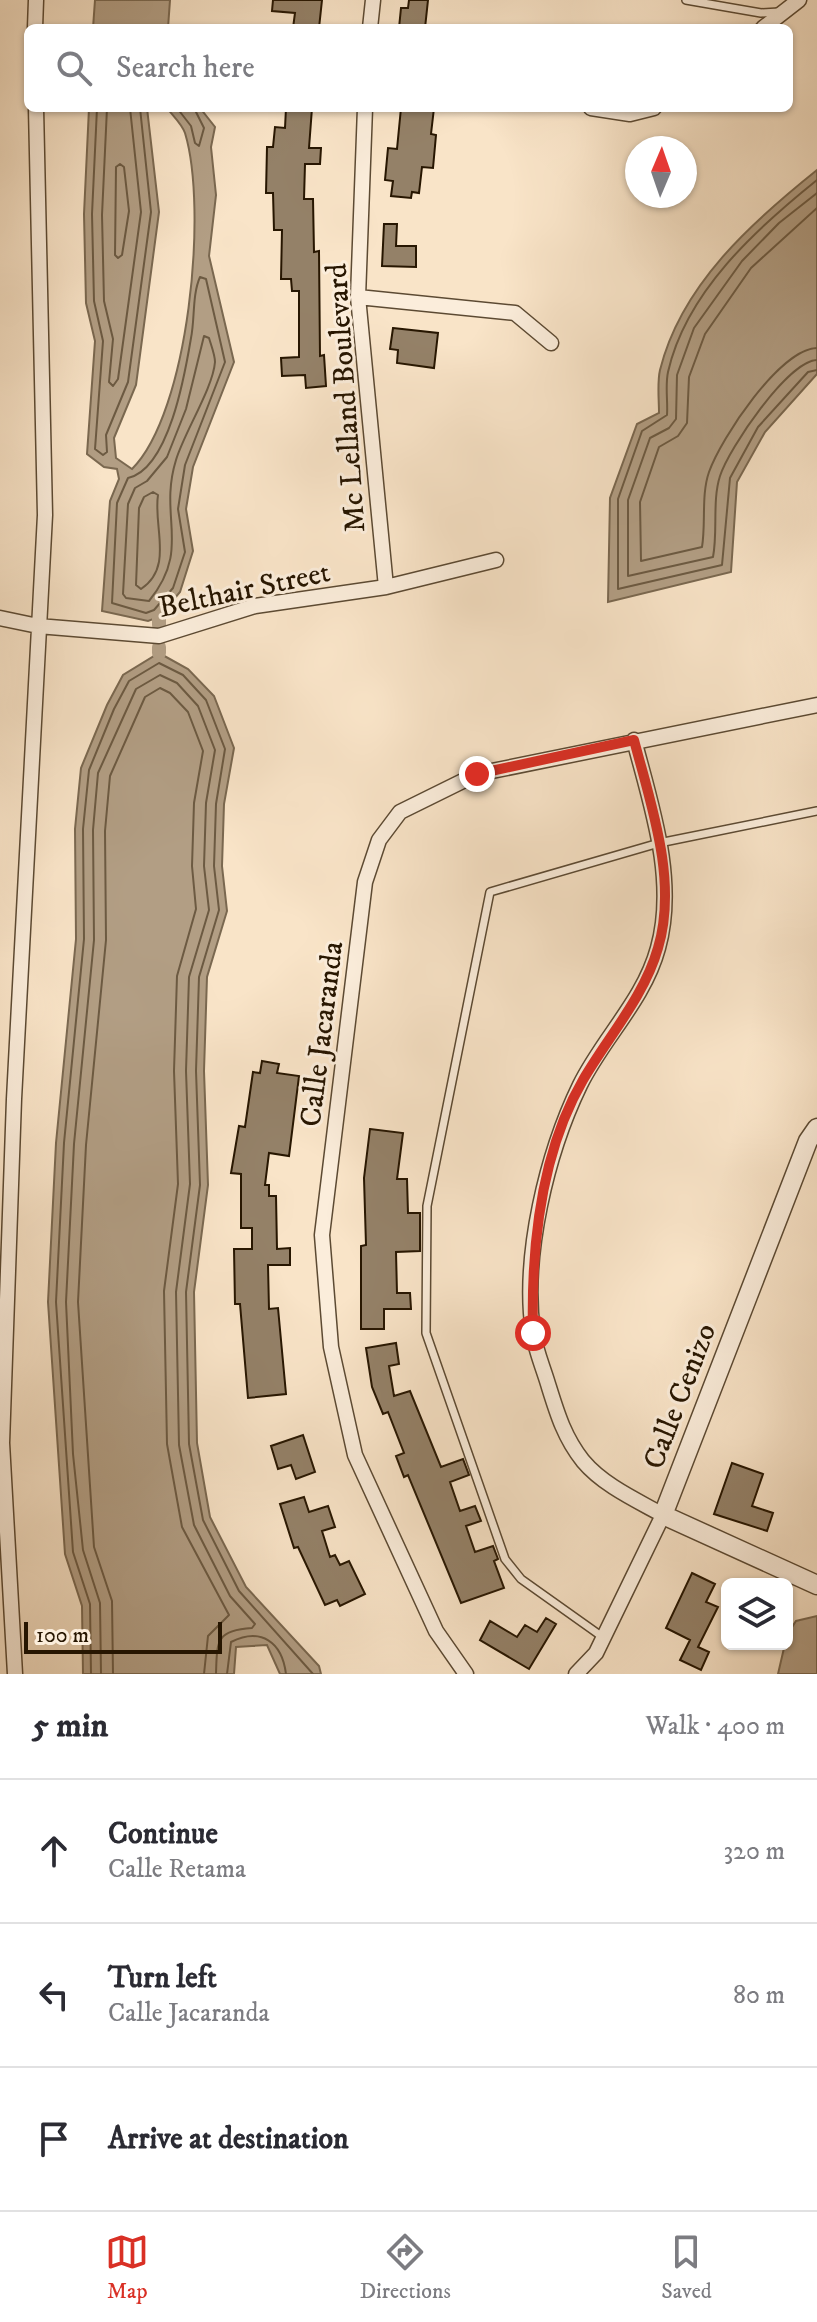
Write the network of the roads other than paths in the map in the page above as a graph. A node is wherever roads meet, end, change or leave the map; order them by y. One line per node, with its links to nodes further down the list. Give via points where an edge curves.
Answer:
1 (36, 0): 6 (street)
2 (373, 0): 7 (street)
3 (686, 0): 5 (lane)
4 (799, 0): 5 (street)
5 (784, 12): 8 (street)
6 (35, 24)
7 (370, 24)
8 (768, 24)
9 (36, 112): 18 (street, via 45,515)
10 (365, 112): 13 (street, Mc Lelland Boulevard)
11 (617, 112): 12 (street)
12 (638, 112)
13 (358, 297): 14 (street, via 515,313); 16 (street, Mc Lelland Boulevard)
14 (551, 343)
15 (496, 560): 16 (street, Belthair Street)
16 (386, 587): 18 (street, Belthair Street, via 255,606 159,636)
17 (0, 618): 18 (street, Belthair Street)
18 (38, 626): 23 (street)
19 (817, 705): 20 (street, Calle Jacaranda)
20 (634, 740): 22 (street); 33 (street, Calle Jacaranda, via 477,774 400,812 379,840 365,882 322,1235 331,1347 355,1455 436,1631)
21 (817, 811): 22 (lane)
22 (659, 843): 28 (street, via 665,897 658,948 634,1001 582,1081 556,1140 531,1282 533,1333 562,1429 585,1463); 31 (lane, via 490,892 427,1206 426,1333 505,1559 521,1579)
23 (7, 1097): 25 (street)
24 (817, 1128): 28 (street, Calle Cenizo)
25 (4, 1260): 26 (street)
26 (2, 1364): 27 (street)
27 (2, 1484): 30 (street)
28 (663, 1515): 29 (street); 31 (street, Calle Cenizo)
29 (817, 1585)
30 (6, 1624): 32 (street)
31 (604, 1638): 34 (street, Calle Cenizo)
32 (15, 1674)
33 (466, 1674)
34 (576, 1674)

